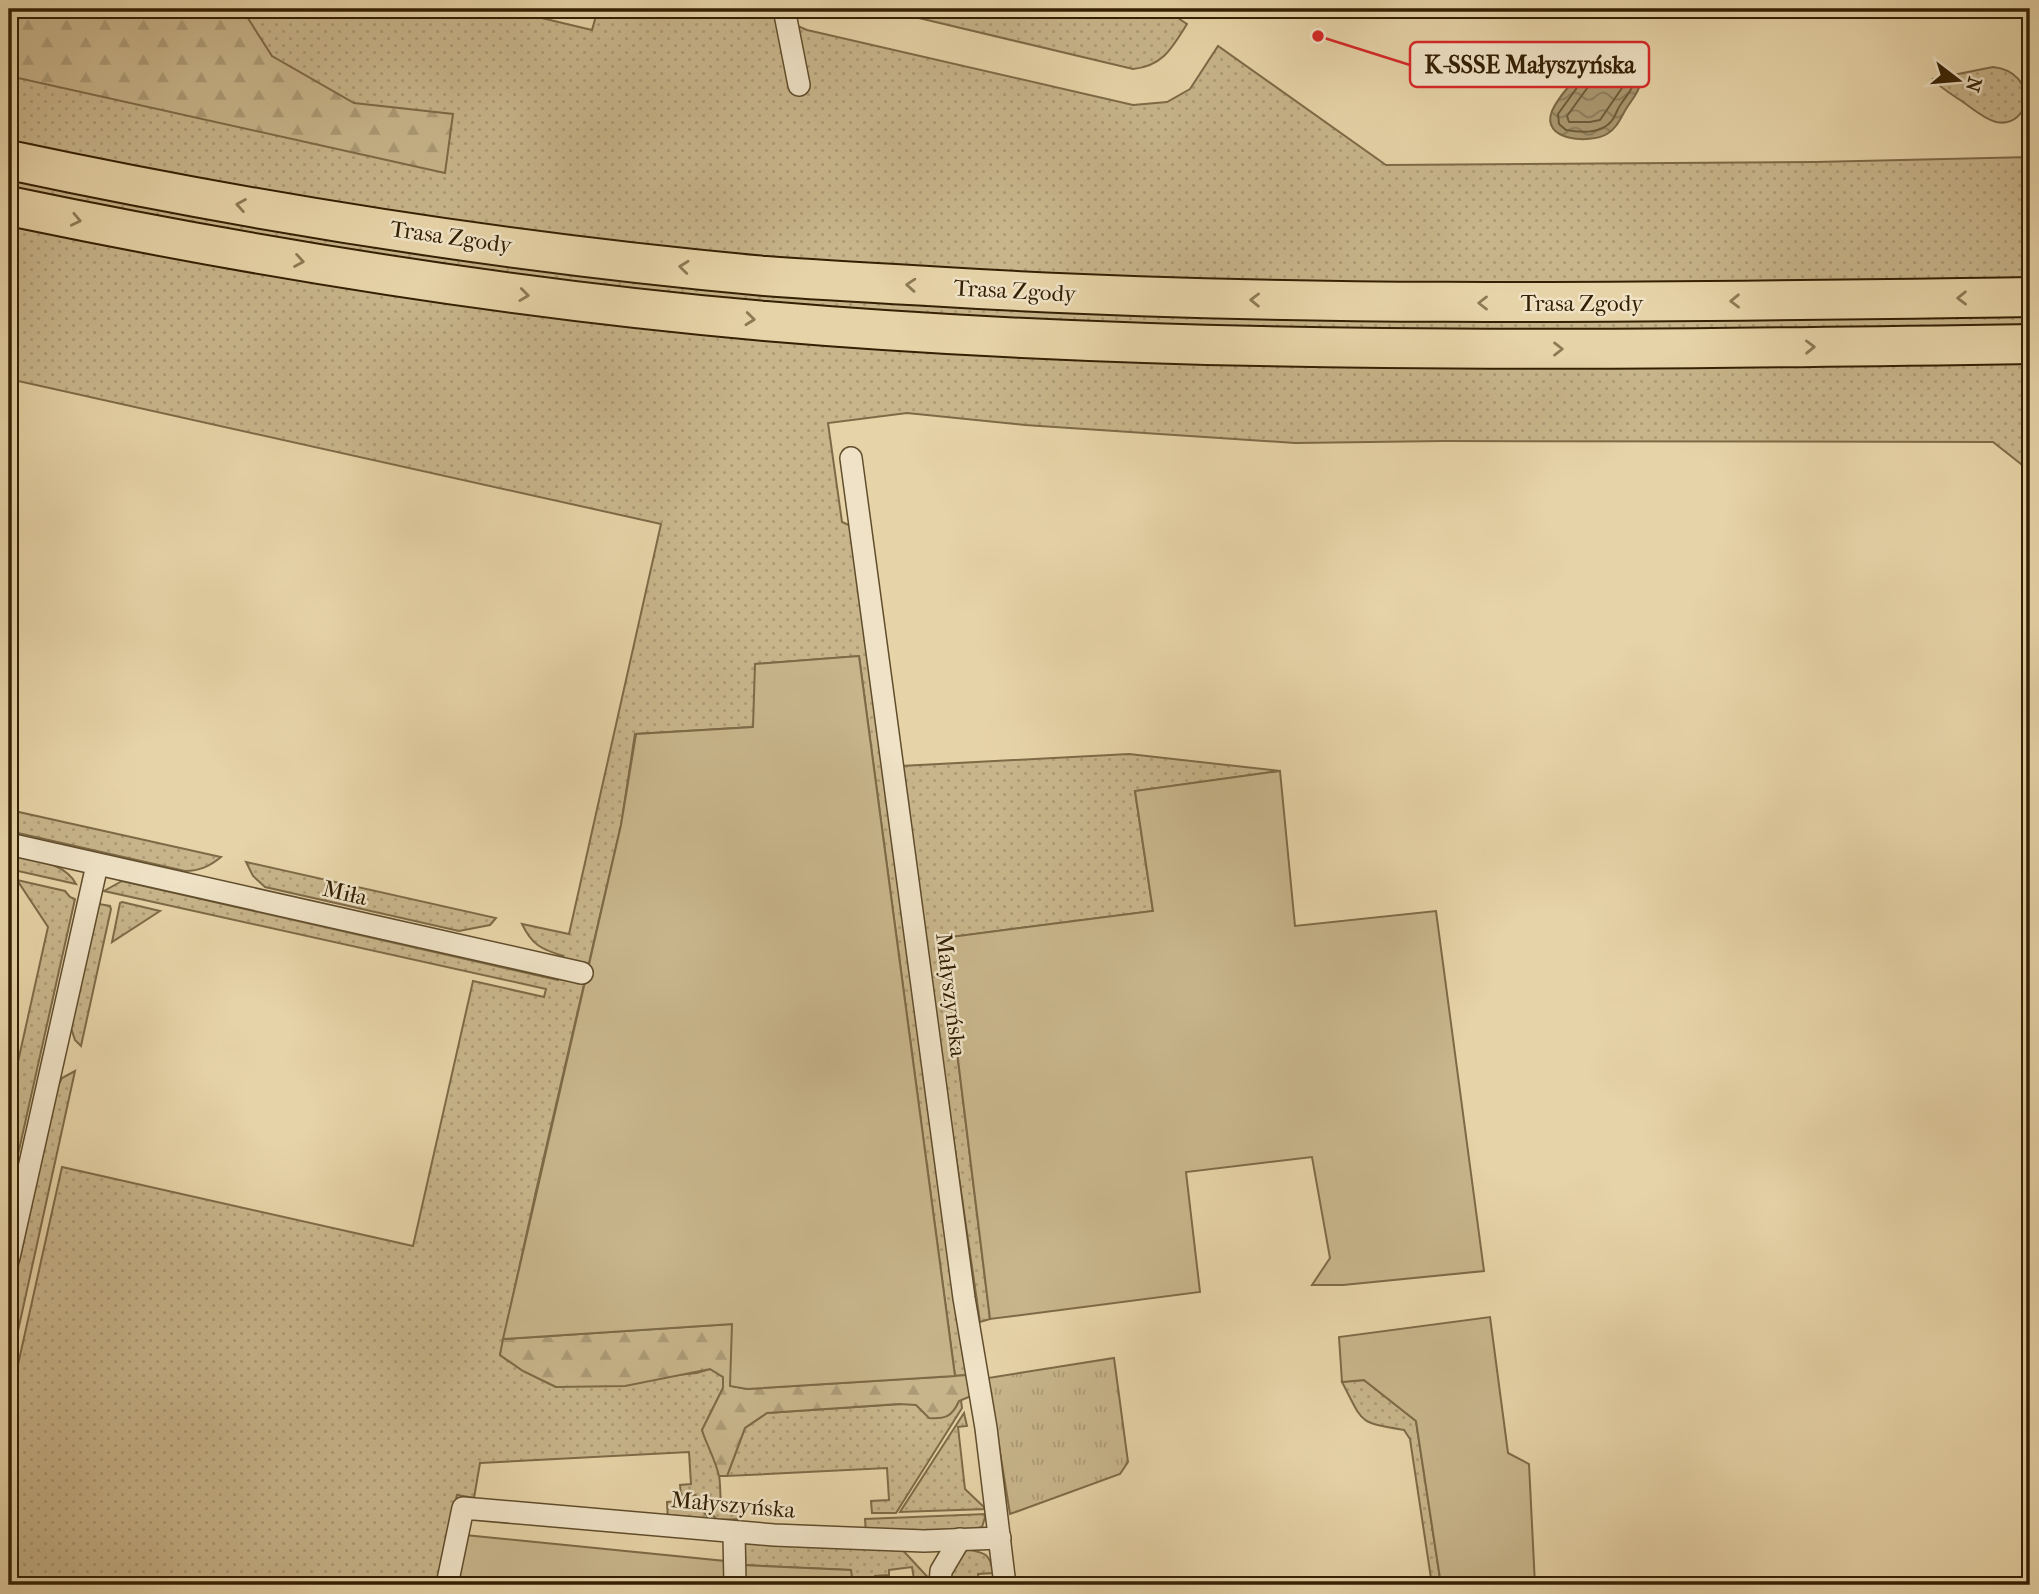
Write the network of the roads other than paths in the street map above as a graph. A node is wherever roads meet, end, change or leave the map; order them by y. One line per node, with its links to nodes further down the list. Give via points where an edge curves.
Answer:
1 (784, 9): 2 (street)
2 (799, 85)
3 (9, 160): 5 (highway, Trasa Zgody, one-way to 3, via 1371,303 1052,294 769,276 619,261 329,220)
4 (9, 206): 6 (highway, Trasa Zgody, one-way to 6, via 324,266 600,304 796,323 1238,346 1637,349)
5 (2030, 297)
6 (2030, 344)
7 (851, 458): 13 (street, Małyszyńska)
8 (9, 844): 9 (street, Miła)
9 (97, 865): 10 (street, Miła); 11 (street)
10 (582, 973)
11 (9, 1257)
12 (734, 1533): 14 (street, Małyszyńska); 15 (street, Małyszyńska, via 463,1508); 16 (street)
13 (1000, 1538): 14 (street, Małyszyńska); 18 (street, Małyszyńska)
14 (960, 1539): 17 (street, via 941,1571)
15 (447, 1585)
16 (735, 1585)
17 (940, 1585)
18 (1005, 1585)

